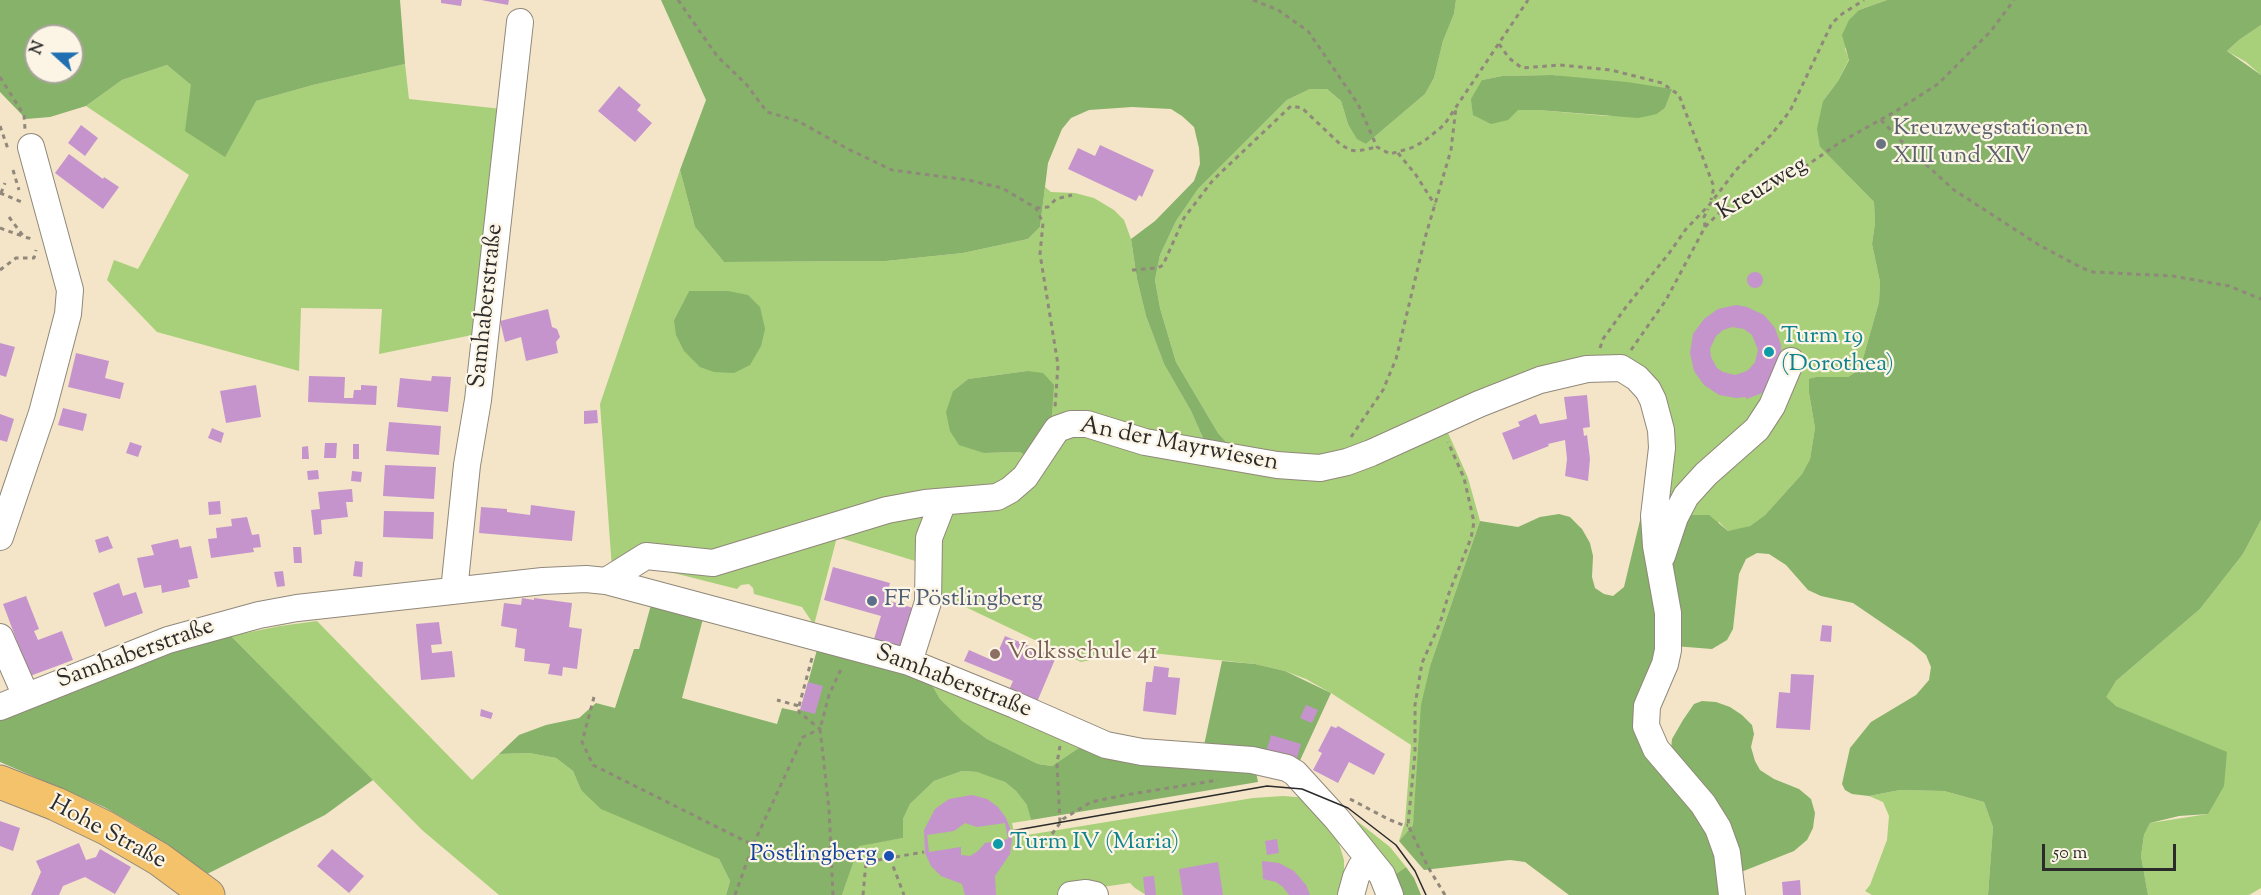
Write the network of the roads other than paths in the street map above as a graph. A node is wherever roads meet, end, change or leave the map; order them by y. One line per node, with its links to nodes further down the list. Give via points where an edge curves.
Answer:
1 (520, 22): 3 (street, Samhaberstraße)
2 (526, 97): 3 (street)
3 (509, 120): 10 (street, Samhaberstraße)
4 (31, 147): 7 (street, via 70,290 42,413)
5 (1791, 361): 8 (street, via 1772,406 1757,429 1686,496)
6 (943, 502): 8 (street, An der Mayrwiesen, via 990,499 1010,490 1033,468 1057,429 1071,424 1087,424 1137,440 1288,467 1326,467 1356,459 1540,380 1610,368 1633,374 1653,400 1660,422 1662,448 1654,516); 9 (street, An der Mayrwiesen, via 887,510 719,562 706,564 646,556); 12 (street, via 929,538 928,602)
7 (0, 537)
8 (1659, 561): 22 (street, via 1668,613 1668,650 1647,706 1646,726 1659,753 1703,804 1718,828 1727,853)
9 (606, 581): 10 (street, Samhaberstraße, via 543,581); 12 (street, Samhaberstraße)
10 (454, 591): 13 (street, Samhaberstraße, via 259,615 168,640)
11 (0, 637): 13 (street)
12 (909, 662): 16 (street, Samhaberstraße, via 1123,750 1252,760 1287,768 1326,806)
13 (26, 696): 14 (street, Samhaberstraße)
14 (0, 707)
15 (0, 782): 17 (main road, Hohe Straße, via 106,828 152,855)
16 (1370, 860): 20 (street, via 1361,867); 21 (street, Samhaberstraße)
17 (202, 893)
18 (1071, 895): 19 (street)
19 (1095, 895)
20 (1351, 895)
21 (1390, 895)
22 (1732, 895)

